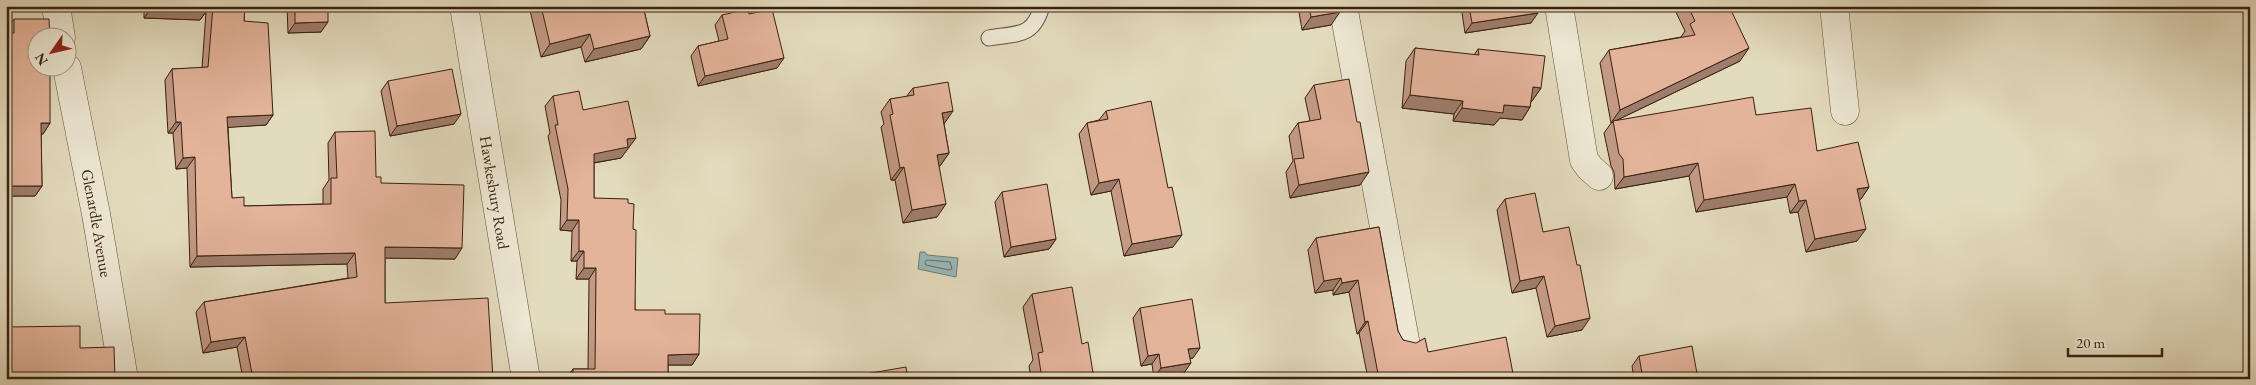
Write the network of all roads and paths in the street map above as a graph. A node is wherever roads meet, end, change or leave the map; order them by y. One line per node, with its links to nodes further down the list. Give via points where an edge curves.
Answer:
1 (56, 6): 7 (street)
2 (464, 6): 14 (street, Hawkesbury Road)
3 (1042, 6): 8 (lane, via 1034,26 1027,31)
4 (1343, 6): 12 (street)
5 (1560, 6): 11 (street, via 1584,160)
6 (1834, 6): 10 (street)
7 (59, 28)
8 (989, 38)
9 (69, 78): 13 (street, Glenardle Avenue)
10 (1845, 112)
11 (1599, 176)
12 (1405, 340)
13 (124, 379)
14 (526, 379)

